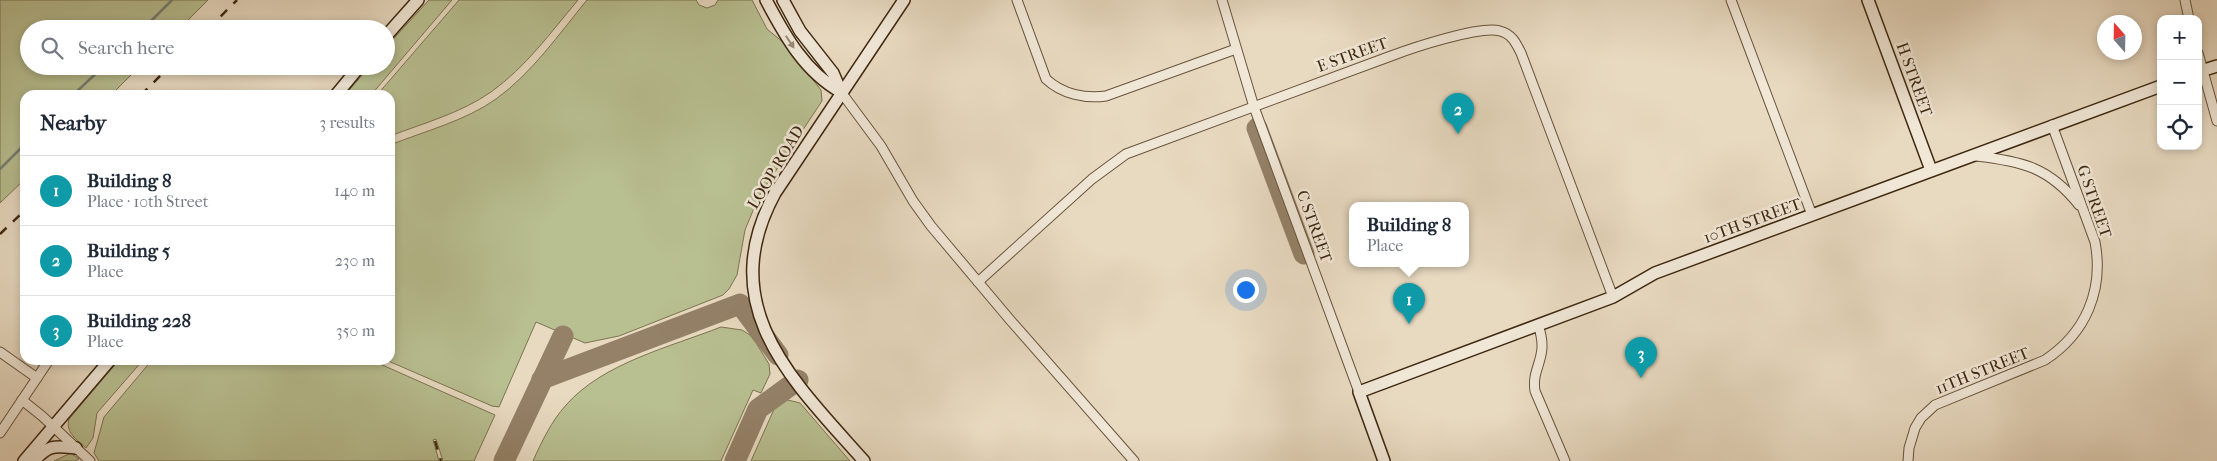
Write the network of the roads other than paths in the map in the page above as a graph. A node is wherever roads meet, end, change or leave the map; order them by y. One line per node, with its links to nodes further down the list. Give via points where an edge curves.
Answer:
1 (418, 0): 11 (street)
2 (766, 0): 19 (street, one-way to 19, via 805,62 825,83)
3 (783, 0): 19 (street, via 800,32 833,74)
4 (904, 0): 19 (street, LOOP ROAD)
5 (1017, 0): 12 (street, via 1046,79 1063,91 1089,97 1106,96)
6 (1222, 0): 12 (street, C STREET)
7 (1731, 0): 26 (street)
8 (1868, 0): 24 (street, H STREET)
9 (2184, 0): 10 (street)
10 (2188, 15)
11 (395, 26)
12 (1236, 48): 20 (street, C STREET)
13 (2217, 66): 14 (street)
14 (2202, 72)
15 (353, 75): 18 (street)
16 (2202, 75): 21 (street)
17 (2157, 87): 22 (street, 10TH STREET)
18 (340, 90)
19 (841, 92): 27 (street, via 881,146 920,212); 43 (street, LOOP ROAD, via 768,206 757,234 753,282 759,315 778,359)
20 (1254, 107): 27 (street, E STREET, via 1139,148 1117,160); 28 (street, E STREET, via 1412,48 1486,30 1505,32 1513,38 1521,53); 35 (street, C STREET)
21 (2217, 121)
22 (2052, 125): 23 (street, 10TH STREET); 25 (street, G STREET)
23 (1970, 155): 24 (street, 10TH STREET); 25 (street, via 2015,161 2038,169 2068,191)
24 (1931, 170): 26 (street, 10TH STREET)
25 (2084, 211): 31 (street, G STREET, via 2097,255 2095,292 2089,312 2076,333)
26 (1812, 215): 28 (street, 10TH STREET, via 1655,273)
27 (978, 282): 44 (street)
28 (1613, 297): 29 (street, 10TH STREET)
29 (1538, 325): 35 (street, 10TH STREET); 46 (street, via 1543,346 1534,392)
30 (0, 352): 34 (street)
31 (2045, 360): 47 (street, 11TH STREET, via 1936,405 1921,418 1909,448)
32 (46, 365): 34 (street)
33 (106, 365): 37 (street)
34 (37, 378): 36 (street)
35 (1359, 392): 45 (street, C STREET)
36 (22, 400): 37 (street); 38 (street)
37 (53, 426): 39 (street); 40 (street)
38 (0, 433)
39 (76, 448): 41 (street, via 50,448); 42 (street)
40 (24, 461)
41 (34, 461)
42 (90, 461)
43 (864, 461)
44 (1134, 461)
45 (1384, 461)
46 (1565, 461)
47 (1908, 461)

